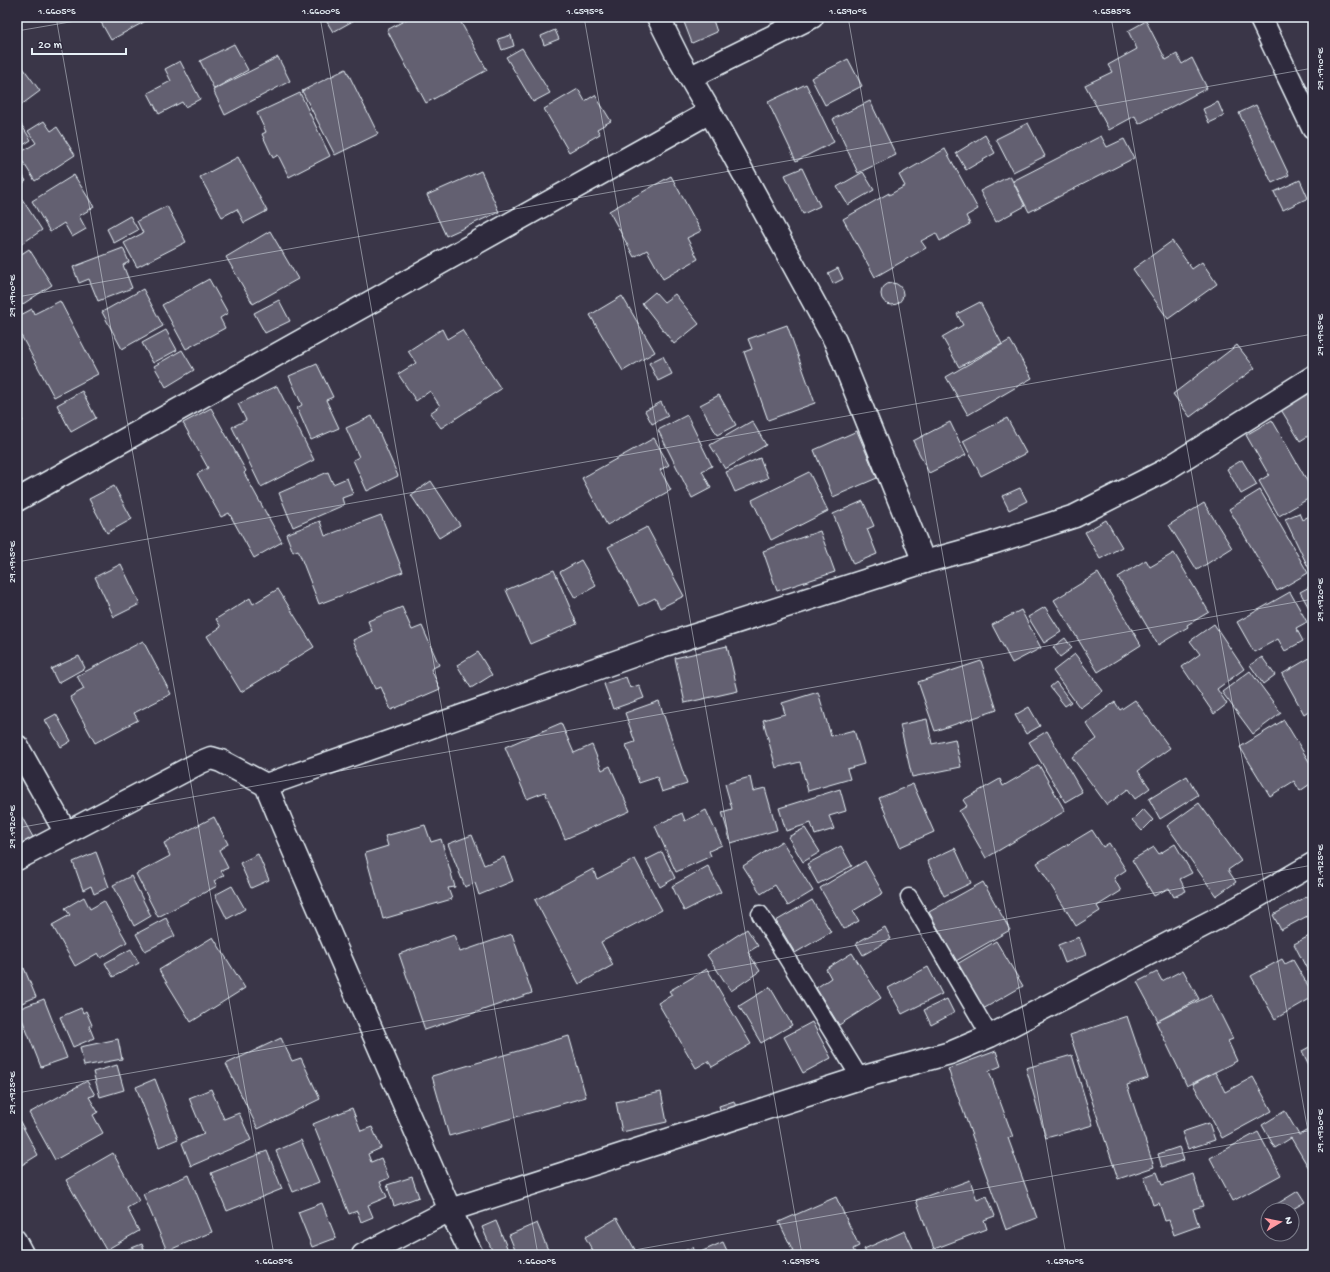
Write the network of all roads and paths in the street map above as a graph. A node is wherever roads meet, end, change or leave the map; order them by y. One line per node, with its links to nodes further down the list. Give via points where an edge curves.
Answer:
1 (658, 17): 4 (street)
2 (812, 17): 4 (street)
3 (1260, 17): 6 (street)
4 (691, 77): 5 (street)
5 (710, 112): 8 (street); 9 (street, via 834,341)
6 (1313, 128)
7 (1313, 377): 9 (street, via 1162,472 1075,516)
8 (17, 500)
9 (924, 562): 11 (street, via 655,648)
10 (17, 746): 12 (street)
11 (266, 785): 12 (street, via 211,758); 19 (street)
12 (66, 833): 13 (street)
13 (17, 859)
14 (1313, 864): 17 (street, via 1239,907)
15 (909, 897): 17 (lane)
16 (760, 914): 18 (lane)
17 (990, 1036): 18 (street, via 950,1053)
18 (860, 1078): 19 (street)
19 (450, 1210): 22 (street); 23 (street)
20 (17, 1238): 21 (lane)
21 (26, 1255)
22 (363, 1255)
23 (472, 1255)

